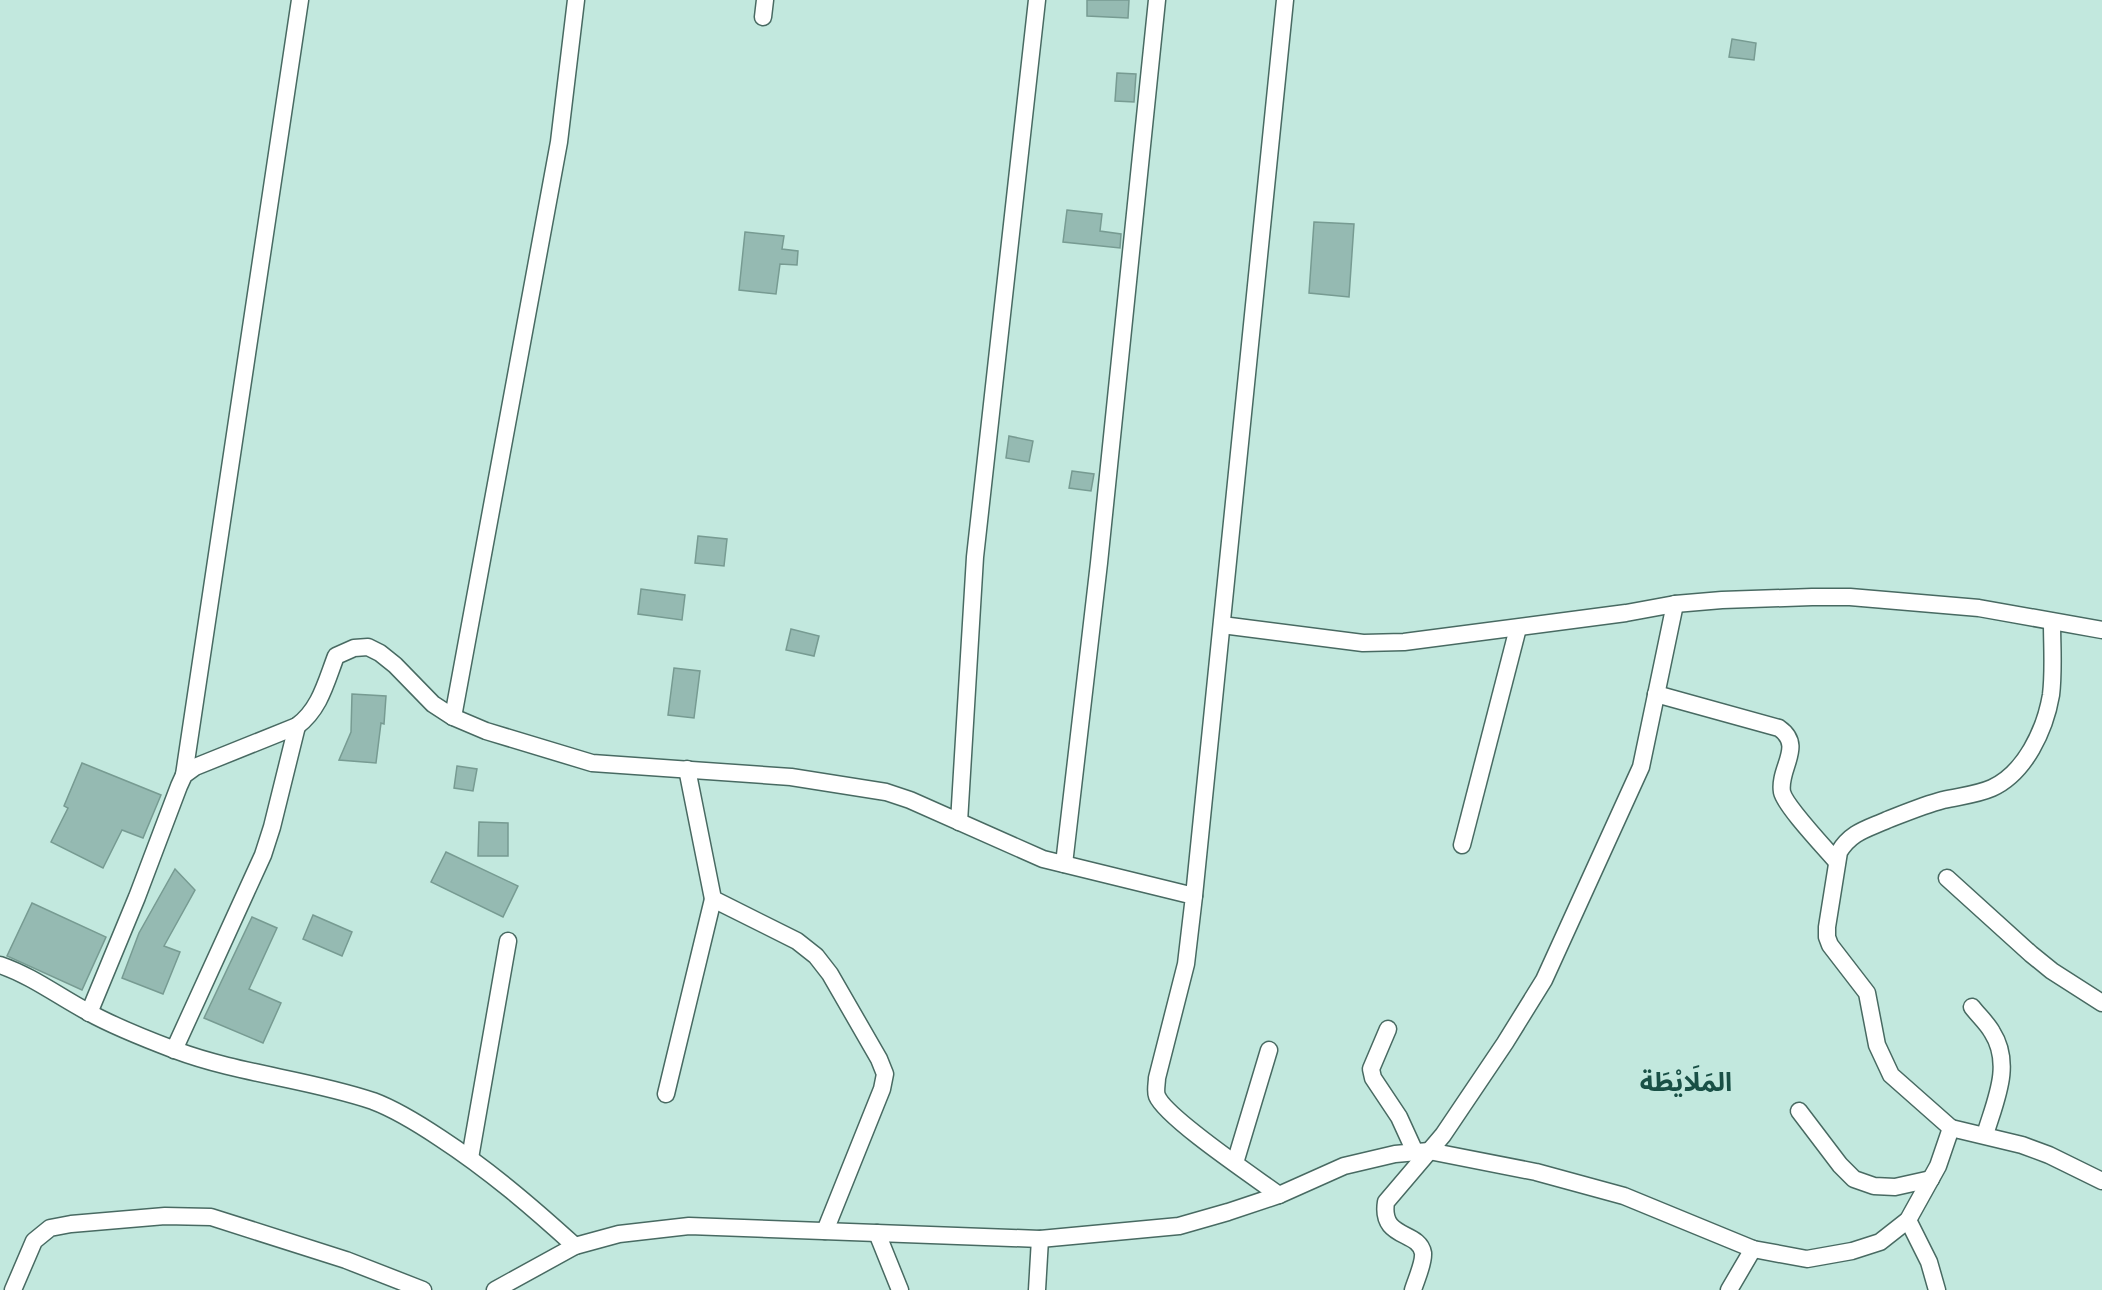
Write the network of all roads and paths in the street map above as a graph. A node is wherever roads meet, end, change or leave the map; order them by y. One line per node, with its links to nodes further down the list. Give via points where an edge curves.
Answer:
1 (300, 0): 15 (street)
2 (576, 0): 12 (street, via 559,142)
3 (1037, 0): 16 (street, via 975,558)
4 (1157, 0): 19 (street)
5 (1286, 0): 8 (street)
6 (1675, 604): 7 (street, via 1850,597 1979,608); 9 (street); 11 (street)
7 (2052, 622): 10 (street); 18 (street, via 2050,695 2041,730 2023,762 2007,780 1975,794 1914,809 1853,834 1839,852)
8 (1222, 625): 9 (street, via 1363,643); 21 (street)
9 (1518, 628): 17 (street)
10 (2102, 630)
11 (1656, 694): 18 (street, via 1787,733 1791,742 1782,792); 35 (street, via 1641,767 1544,980 1443,1135)
12 (453, 717): 13 (street, via 433,704 395,665 368,647 336,656 314,709); 14 (street, via 592,763)
13 (297, 726): 15 (street); 29 (street, via 263,855)
14 (687, 769): 16 (street, via 791,777 886,792); 22 (street)
15 (184, 775): 27 (street)
16 (959, 822): 19 (street, via 1035,856)
17 (1462, 845)
18 (1837, 862): 33 (street, via 1827,927 1830,945 1867,993 1877,1045 1891,1075)
19 (1064, 864): 21 (street)
20 (1947, 878): 25 (street, via 2038,960)
21 (1194, 897): 37 (street, via 1186,964 1156,1094 1162,1105 1191,1130)
22 (714, 899): 31 (street); 42 (street, via 797,941 816,956 885,1074)
23 (508, 941): 36 (street)
24 (0, 965): 27 (street, via 21,972)
25 (2102, 1003)
26 (1972, 1007): 34 (street, via 1993,1033 2003,1057 2003,1073)
27 (89, 1013): 29 (street)
28 (1388, 1029): 35 (street, via 1371,1069 1373,1078)
29 (174, 1050): 36 (street, via 373,1102 411,1119)
30 (1269, 1050): 37 (street)
31 (666, 1094)
32 (1799, 1111): 38 (street, via 1854,1179 1874,1186 1895,1187)
33 (1951, 1128): 34 (street); 38 (street)
34 (1985, 1135): 39 (street, via 2049,1155)
35 (1422, 1151): 40 (street, via 1344,1166); 46 (street, via 1536,1172 1624,1196); 52 (street, via 1386,1202 1384,1213 1392,1227 1420,1245 1423,1253)
36 (470, 1158): 45 (street)
37 (1235, 1162): 40 (street)
38 (1931, 1179): 41 (street)
39 (2102, 1181)
40 (1279, 1195): 44 (street, via 1179,1226)
41 (1908, 1220): 46 (street, via 1881,1242 1852,1251 1807,1259); 54 (street)
42 (825, 1231): 43 (street); 45 (street, via 689,1226 619,1234)
43 (877, 1233): 44 (street); 50 (street)
44 (1040, 1239): 51 (street)
45 (574, 1246): 49 (street)
46 (1753, 1249): 53 (street)
47 (13, 1290): 48 (street, via 34,1241 50,1228 165,1216 211,1217 346,1260)
48 (423, 1290)
49 (495, 1290)
50 (900, 1290)
51 (1038, 1290)
52 (1413, 1290)
53 (1729, 1290)
54 (1938, 1290)

